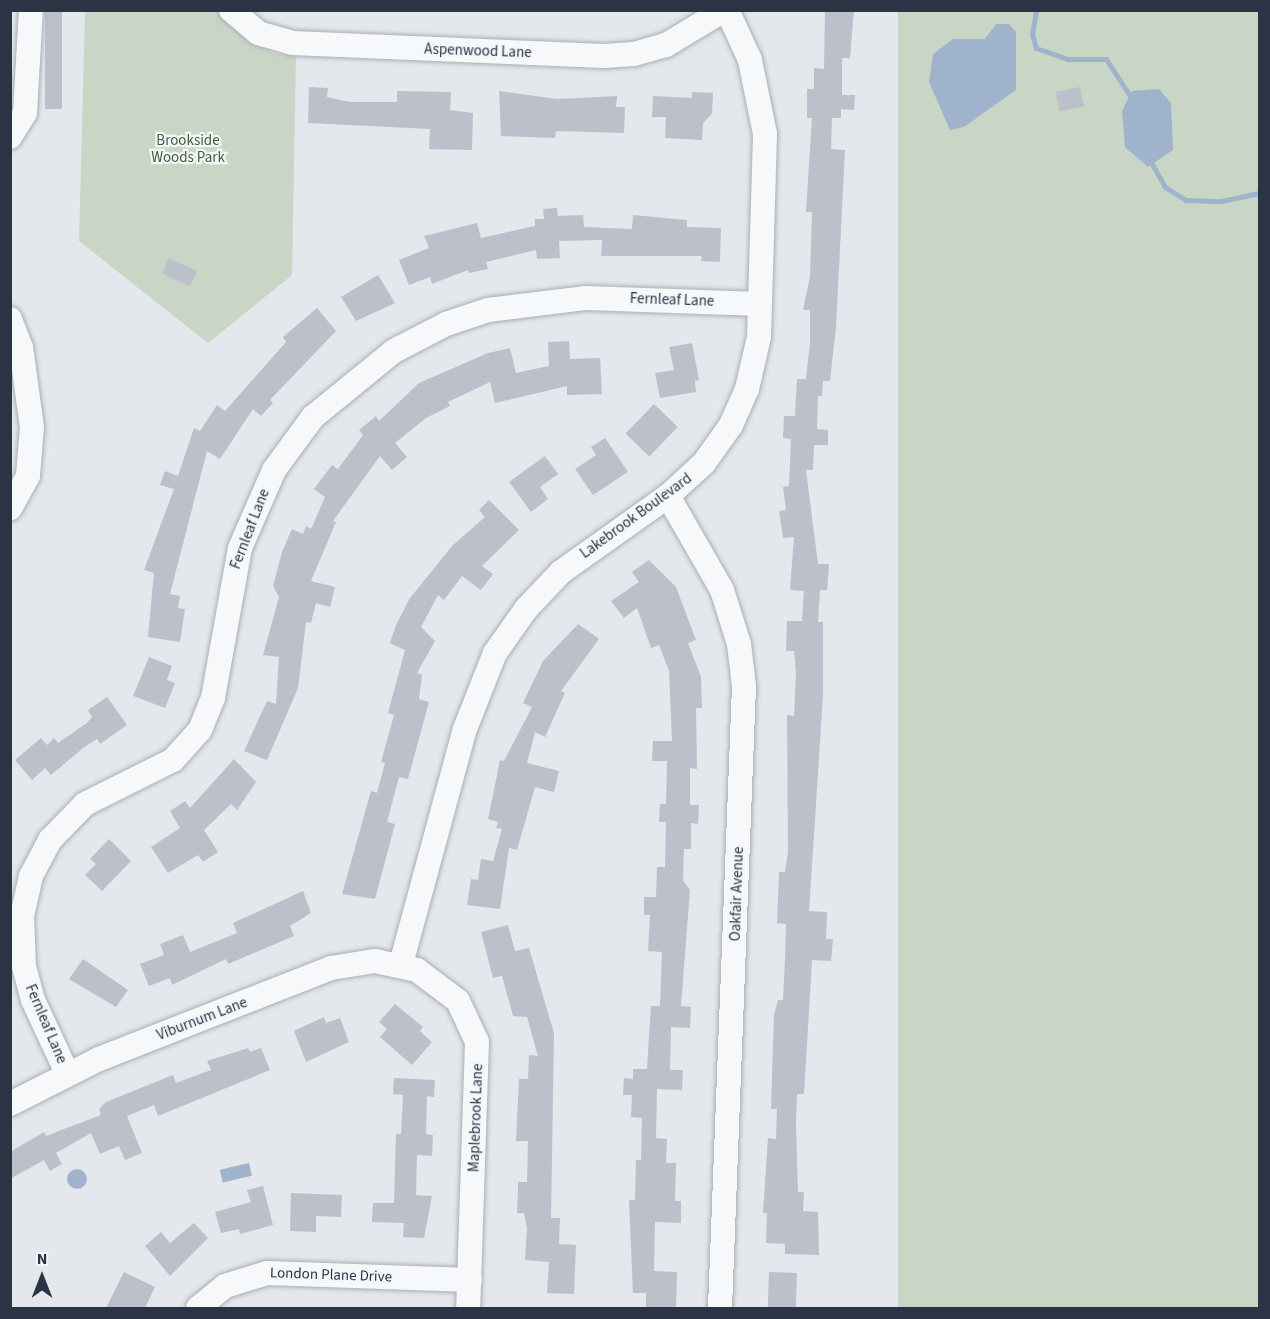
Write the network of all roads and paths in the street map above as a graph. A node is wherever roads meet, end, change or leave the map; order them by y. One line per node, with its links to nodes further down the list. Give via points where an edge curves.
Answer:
1 (31, 10): 4 (street, via 25,113)
2 (231, 10): 3 (street, Aspenwood Lane, via 258,33 299,44 621,56 666,45)
3 (726, 10): 5 (street, Lakebrook Boulevard, via 750,60 764,121)
4 (10, 137)
5 (760, 304): 7 (street, Lakebrook Boulevard, via 756,354 740,409 711,456); 10 (street, Fernleaf Lane, via 586,298 488,310 446,324 394,351 313,417 274,470 240,548 213,698 200,730 173,760 84,804 50,840 31,876 22,916 24,966 33,1000)
6 (10, 319): 8 (street, via 21,346 32,427 28,476)
7 (668, 496): 9 (street, Lakebrook Boulevard, via 561,572 526,609 492,660 465,729); 15 (street, Oakfair Avenue, via 722,590 735,629 744,686)
8 (10, 508)
9 (401, 964): 10 (street, Viburnum Lane, via 366,961 331,968); 12 (street, Maplebrook Lane, via 446,988 465,1011 477,1042)
10 (67, 1072): 11 (street, Viburnum Lane)
11 (10, 1104)
12 (470, 1280): 13 (street, London Plane Drive, via 267,1272 225,1286); 14 (street, Maplebrook Lane)
13 (200, 1306)
14 (468, 1308)
15 (720, 1308)

